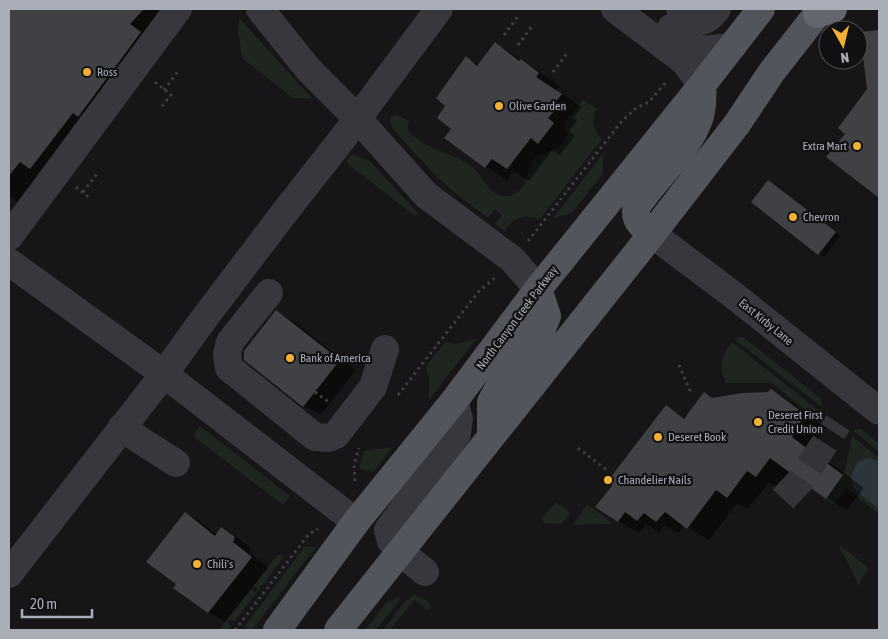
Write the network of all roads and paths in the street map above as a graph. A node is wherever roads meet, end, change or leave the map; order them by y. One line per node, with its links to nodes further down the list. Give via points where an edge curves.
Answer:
1 (178, 9): 27 (street)
2 (260, 9): 23 (street, via 308,69)
3 (439, 9): 23 (street)
4 (615, 9): 20 (street, via 684,61)
5 (646, 9): 14 (street, via 699,50)
6 (680, 9): 7 (street, via 695,20 704,21)
7 (717, 9)
8 (761, 9): 14 (main road, North Canyon Creek Parkway)
9 (824, 10): 26 (main road, via 771,73 737,124)
10 (518, 16): 12 (path)
11 (532, 26): 13 (path)
12 (504, 35)
13 (518, 45)
14 (732, 47): 20 (main road, North Canyon Creek Parkway)
15 (568, 52): 17 (path)
16 (178, 70): 21 (path)
17 (553, 72)
18 (672, 75): 28 (path, via 648,102 622,121)
19 (152, 80): 21 (path)
20 (702, 86): 26 (main road, via 703,102 698,123 637,206 635,212 639,224); 31 (main road, North Canyon Creek Parkway)
21 (164, 90): 22 (path, via 171,95)
22 (162, 106)
23 (358, 119): 31 (street, via 426,195 514,260); 35 (street)
24 (98, 174): 25 (path)
25 (83, 192)
26 (652, 234): 41 (street, East Kirby Lane); 43 (main road)
27 (9, 237)
28 (525, 245)
29 (9, 262): 35 (street)
30 (502, 273): 38 (path, via 479,291)
31 (538, 289): 39 (main road, North Canyon Creek Parkway); 43 (main road, via 547,316 541,331 491,402)
32 (270, 293): 33 (street, via 230,342 227,354 229,368 314,437 336,436 373,387)
33 (385, 349)
34 (679, 365): 37 (path)
35 (164, 374): 42 (street); 49 (street)
36 (315, 392): 40 (path)
37 (691, 393)
38 (398, 396)
39 (454, 401): 49 (main road, North Canyon Creek Parkway); 51 (street, via 457,434 388,530 391,541)
40 (332, 404)
41 (879, 411)
42 (121, 428): 46 (street); 53 (street)
43 (491, 437): 51 (main road)
44 (364, 440): 48 (path, via 354,465)
45 (578, 448): 47 (path)
46 (176, 463)
47 (608, 471)
48 (355, 482)
49 (356, 522): 55 (main road, North Canyon Creek Parkway)
50 (321, 528): 54 (path, via 309,534)
51 (400, 551): 52 (street); 56 (main road)
52 (424, 572)
53 (9, 574)
54 (235, 630)
55 (277, 630)
56 (338, 630)

